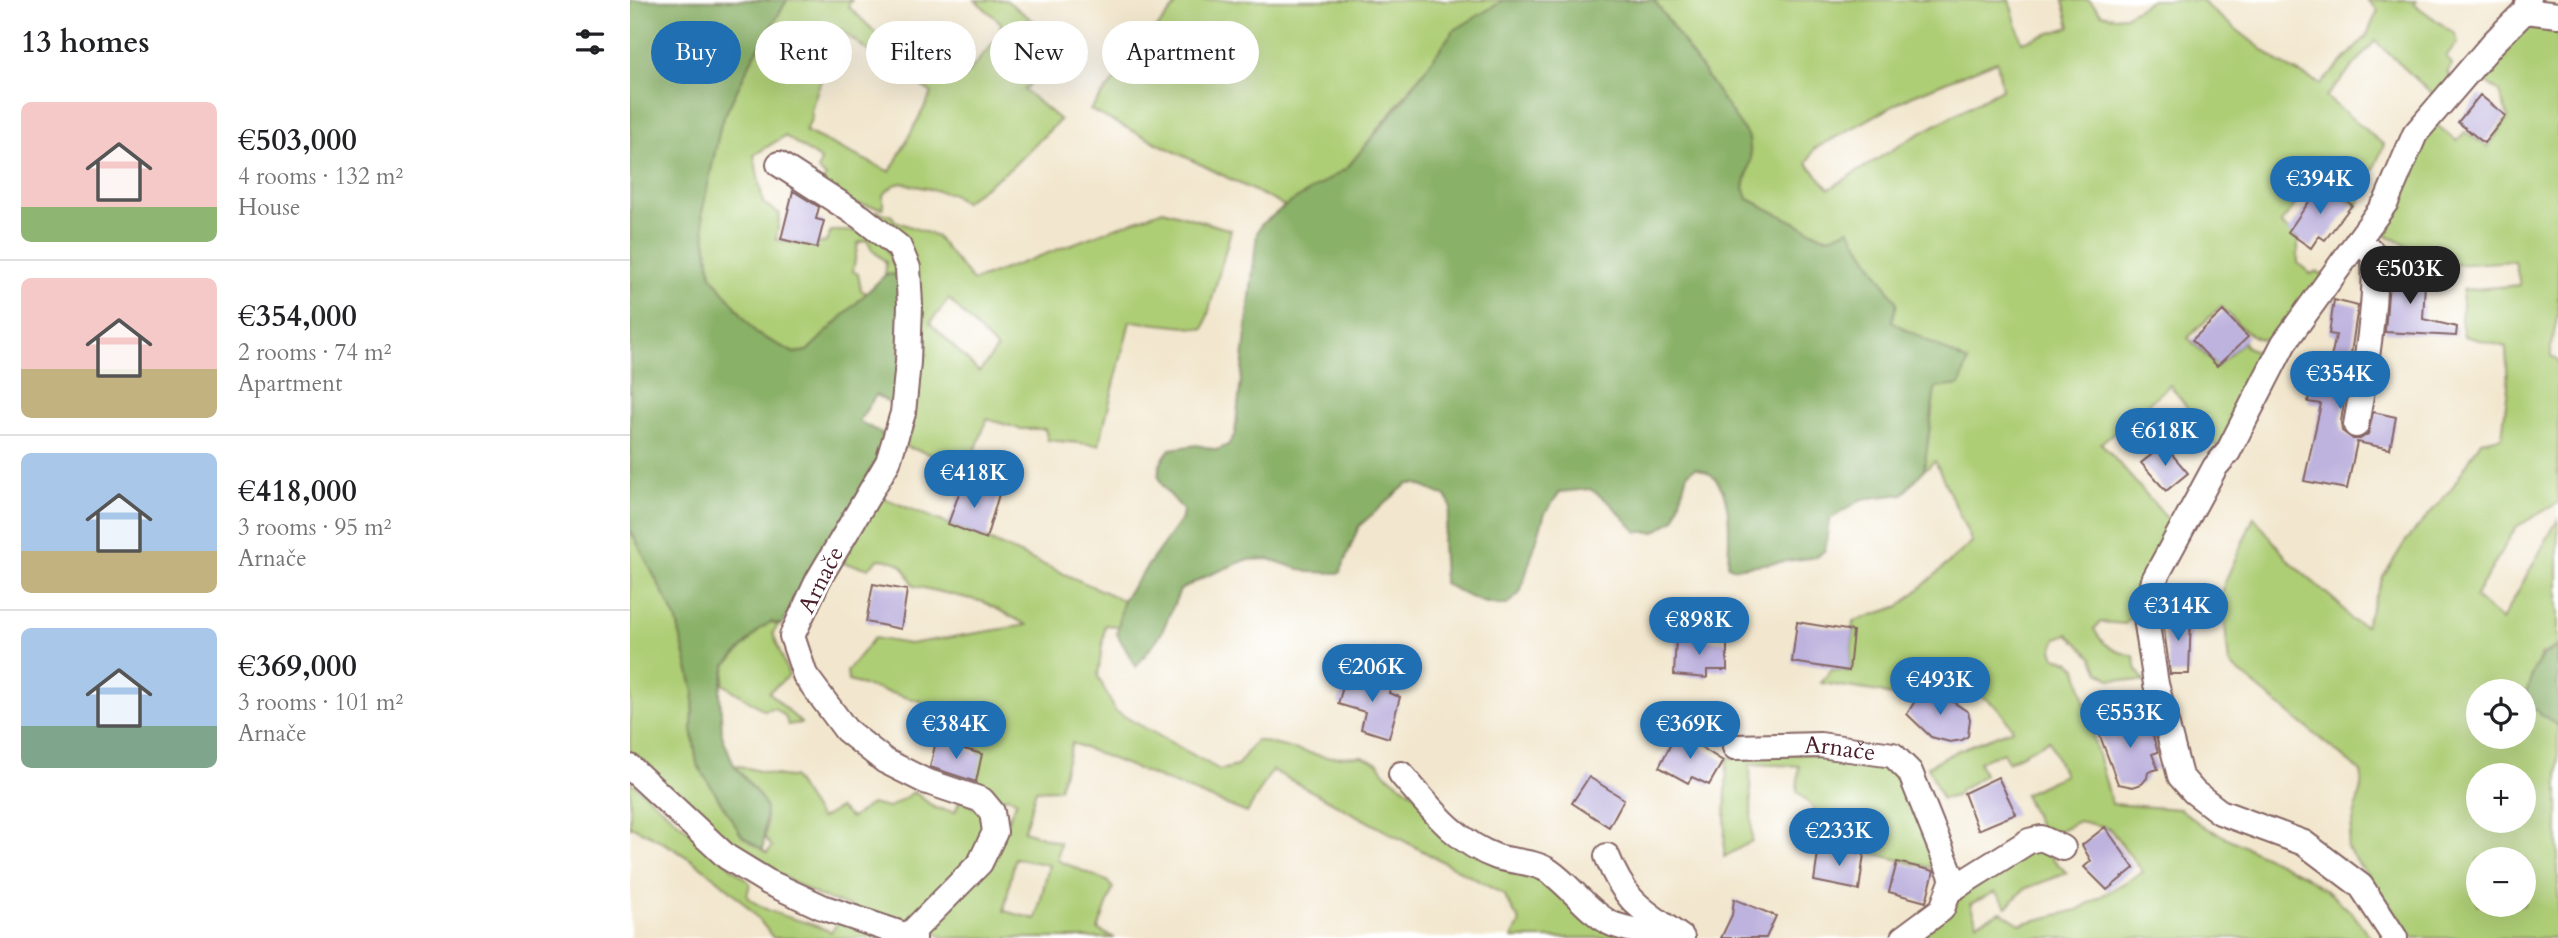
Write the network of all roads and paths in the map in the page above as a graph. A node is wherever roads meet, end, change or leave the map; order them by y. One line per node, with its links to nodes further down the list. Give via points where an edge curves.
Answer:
1 (2526, 6): 2 (street); 4 (street, via 2415,135 2386,202)
2 (2558, 15)
3 (779, 164): 12 (street, Arnače, via 879,230 899,247 908,268 903,413 888,462 818,579 792,636 804,675 846,730 885,761 925,781 982,800 992,812 995,832 980,863)
4 (2358, 241): 5 (street, via 2371,251 2375,270); 16 (street, via 2284,343 2228,452 2186,516 2154,580 2146,618 2156,684 2180,776 2220,812 2304,843 2361,886)
5 (2356, 425)
6 (1735, 747): 11 (street, Arnače, via 1820,744 1893,755 1915,783 1952,879)
7 (630, 767): 12 (street, via 727,857 768,882 822,907)
8 (1401, 774): 13 (street, via 1468,843 1498,857 1548,870 1593,912)
9 (2063, 848): 11 (street, via 2041,838 2029,841)
10 (1607, 856): 14 (street, via 1617,881 1637,907)
11 (1948, 891): 15 (street, via 1942,909)
12 (911, 937)
13 (1656, 938)
14 (1682, 938)
15 (1903, 938)
16 (2395, 938)

